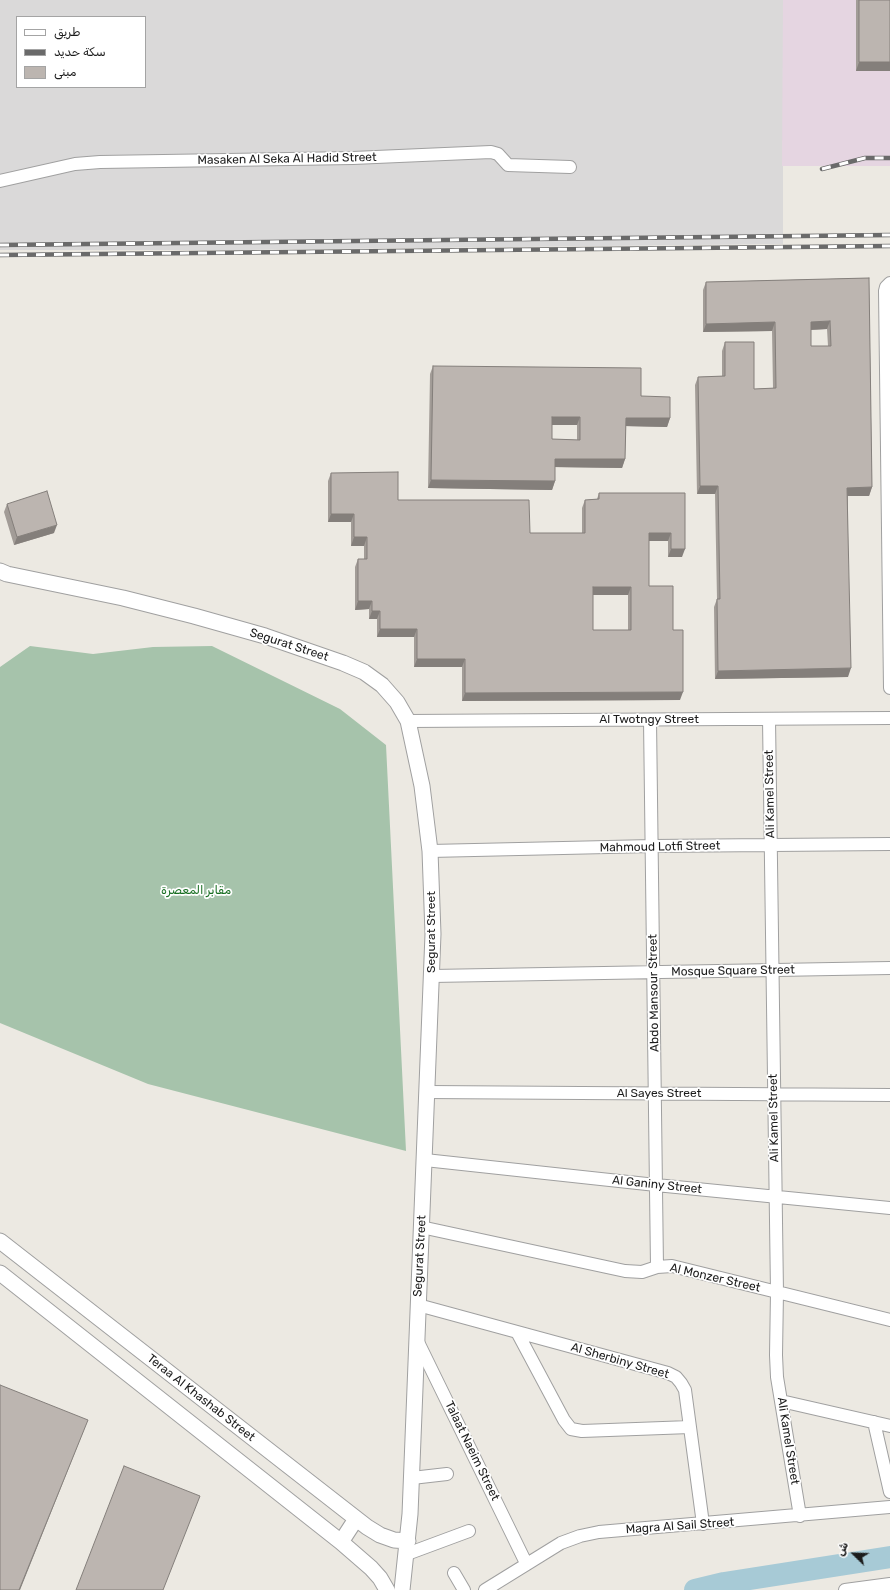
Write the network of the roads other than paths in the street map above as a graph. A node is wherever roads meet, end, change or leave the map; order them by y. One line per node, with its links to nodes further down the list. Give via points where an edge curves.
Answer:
1 (570, 167): 2 (street, Masaken Al Seka Al Hadid Street, via 508,165 498,154 491,152 354,158 100,162 75,164)
2 (0, 181)
3 (887, 287): 4 (street)
4 (889, 423): 5 (street)
5 (889, 561): 7 (street)
6 (0, 571): 11 (street, Segurat Street, via 201,618 265,636 343,663 364,672 382,685 397,702)
7 (890, 688)
8 (890, 718): 9 (street, Al Twotngy Street)
9 (769, 719): 10 (street, Al Twotngy Street); 13 (street, Ali Kamel Street)
10 (650, 720): 11 (street, Al Twotngy Street); 14 (street, Abdo Mansour Street)
11 (408, 721): 15 (street, Segurat Street, via 422,786)
12 (890, 844): 13 (street, Mahmoud Lotfi Street)
13 (771, 845): 14 (street, Mahmoud Lotfi Street); 17 (street, Ali Kamel Street)
14 (652, 846): 15 (street, Mahmoud Lotfi Street); 18 (street, Abdo Mansour Street)
15 (430, 851): 19 (street, Segurat Street)
16 (890, 968): 17 (street, Mosque Square Street)
17 (772, 970): 18 (street, Mosque Square Street); 22 (street, Ali Kamel Street)
18 (653, 972): 19 (street, Mosque Square Street); 21 (street, Abdo Mansour Street)
19 (432, 976): 20 (street, Segurat Street)
20 (427, 1092): 21 (street, Al Sayes Street); 24 (street, Segurat Street)
21 (655, 1094): 22 (street, Al Sayes Street); 25 (street, Abdo Mansour Street)
22 (774, 1094): 23 (street, Al Sayes Street); 26 (street, Ali Kamel Street)
23 (890, 1095)
24 (425, 1160): 25 (street, Al Ganiny Street); 28 (street, Segurat Street)
25 (656, 1185): 26 (street, Al Ganiny Street); 30 (street, Abdo Mansour Street)
26 (776, 1197): 27 (street, Al Ganiny Street); 32 (street, Ali Kamel Street)
27 (890, 1208)
28 (421, 1227): 30 (street, Al Monzer Street, via 625,1271 642,1272); 33 (street, Segurat Street)
29 (0, 1240): 46 (street, Teraa Al Khashab Street)
30 (657, 1267): 32 (street, Al Monzer Street, via 679,1268)
31 (0, 1273): 49 (street)
32 (777, 1292): 34 (street, Al Monzer Street); 37 (street, Ali Kamel Street, via 776,1355)
33 (418, 1304): 35 (street, Al Sherbiny Street); 36 (street, Segurat Street)
34 (890, 1320)
35 (517, 1332): 40 (street, Al Sherbiny Street, via 676,1377 685,1390); 40 (street, via 571,1429 582,1431)
36 (417, 1340): 42 (street, Segurat Street); 51 (street, Talaat Naeim Street)
37 (781, 1401): 38 (street); 45 (street, Ali Kamel Street)
38 (874, 1422): 39 (street); 43 (street)
39 (890, 1426)
40 (690, 1427): 47 (street, Al Sherbiny Street)
41 (447, 1474): 42 (street)
42 (412, 1478): 50 (street, Segurat Street)
43 (890, 1492)
44 (890, 1508): 45 (street, Magra Al Sail Street)
45 (800, 1516): 47 (street, Magra Al Sail Street)
46 (356, 1519): 49 (street); 50 (street, Teraa Al Khashab Street, via 380,1535)
47 (704, 1524): 51 (street, Magra Al Sail Street, via 599,1532 580,1536 561,1543)
48 (469, 1531): 50 (street)
49 (341, 1542): 55 (street, via 371,1568)
50 (407, 1547): 56 (street, Segurat Street)
51 (526, 1563): 58 (street, Magra Al Sail Street)
52 (454, 1573): 57 (street)
53 (890, 1584): 54 (street)
54 (871, 1588): 59 (street)
55 (387, 1590)
56 (402, 1590)
57 (464, 1590)
58 (485, 1590)
59 (845, 1590)

